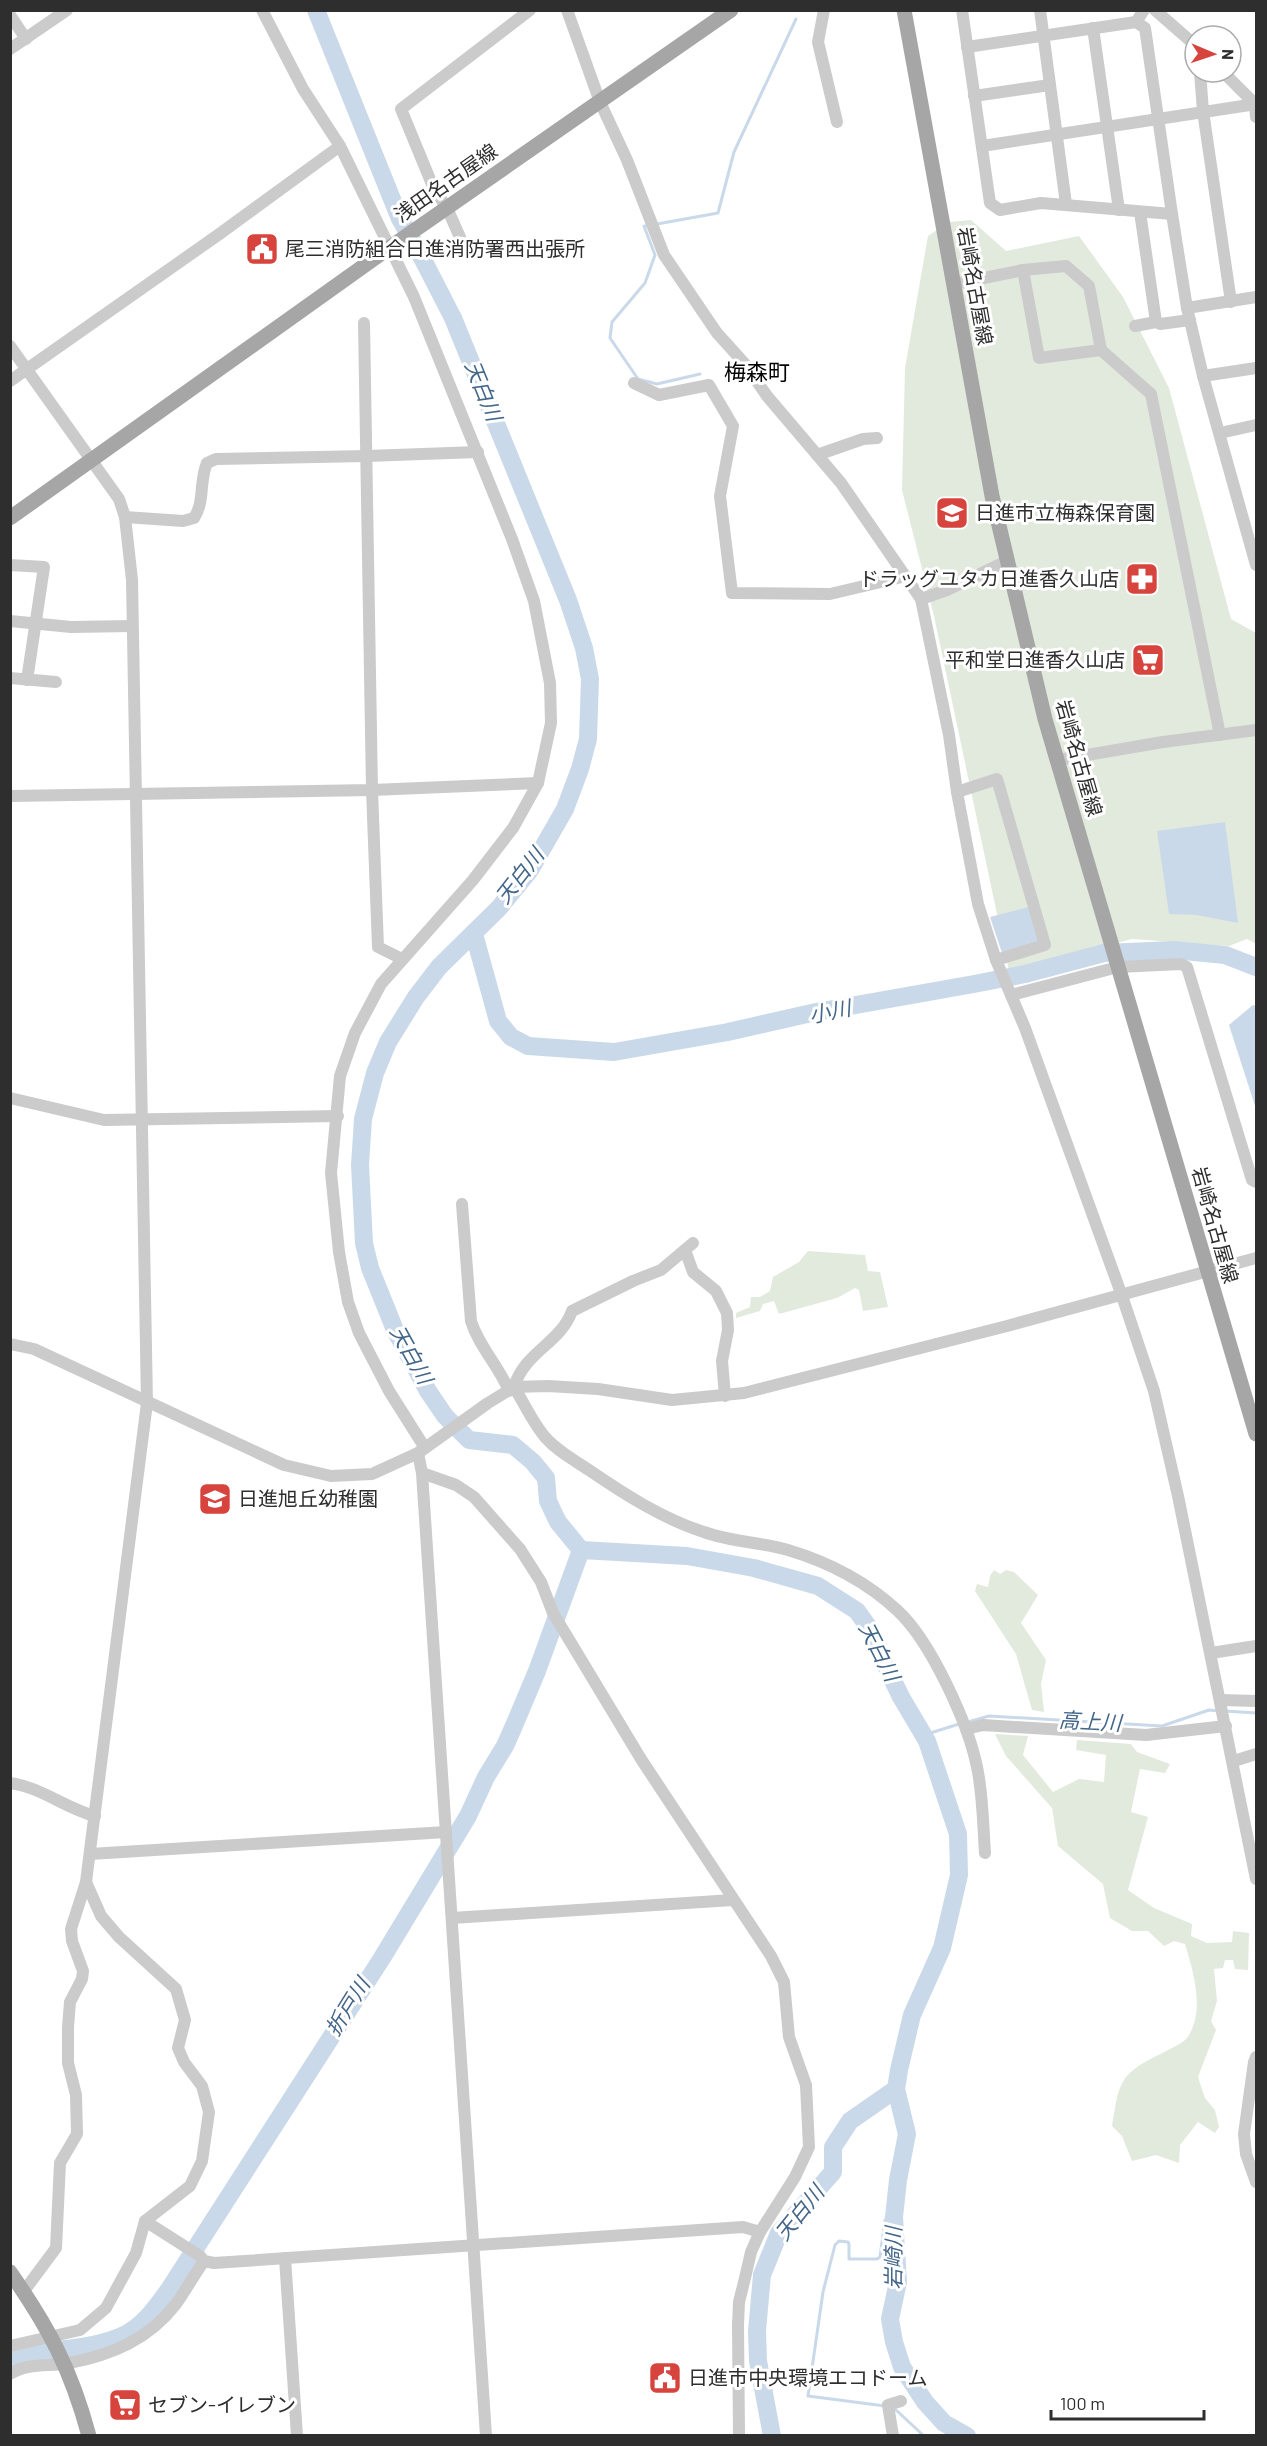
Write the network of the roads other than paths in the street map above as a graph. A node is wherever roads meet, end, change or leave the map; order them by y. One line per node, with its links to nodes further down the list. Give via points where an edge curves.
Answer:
1 (67, 10): 17 (street)
2 (262, 10): 31 (street, via 303,89)
3 (530, 10): 34 (street, via 401,110 434,189)
4 (567, 10): 24 (street)
5 (824, 10): 28 (street, via 818,42)
6 (904, 10): 41 (main road, 岩崎名古屋線)
7 (962, 10): 18 (street)
8 (1040, 10): 16 (street)
9 (1144, 10): 13 (street)
10 (1155, 10): 15 (street)
11 (724, 13): 24 (main road, 浅田名古屋線)
12 (10, 15): 17 (street)
13 (1136, 22): 14 (street); 27 (street, via 1145,28)
14 (1094, 28): 16 (street); 29 (street)
15 (1183, 34)
16 (1044, 35): 18 (street); 22 (street)
17 (26, 39): 19 (street)
18 (968, 47): 23 (street)
19 (10, 49)
20 (1201, 84): 26 (street)
21 (1234, 84): 25 (street)
22 (1050, 85): 23 (street); 30 (street)
23 (974, 96): 32 (street)
24 (600, 102): 34 (main road, 浅田名古屋線); 59 (street, via 664,255 717,333)
25 (1256, 108): 26 (street)
26 (1203, 111): 27 (street); 43 (street)
27 (1157, 120): 29 (street); 37 (street)
28 (837, 122)
29 (1108, 127): 30 (street); 35 (street)
30 (1057, 134): 32 (street); 33 (street)
31 (340, 146): 39 (street); 51 (street)
32 (982, 146): 33 (street, via 990,202 1000,210 1041,203)
33 (1066, 204): 35 (street)
34 (447, 208): 38 (street); 39 (main road, 浅田名古屋線)
35 (1119, 210): 36 (street)
36 (1140, 212): 37 (street); 45 (street)
37 (1172, 214): 44 (street)
38 (463, 244)
39 (389, 248): 58 (street, via 414,297); 61 (main road, 浅田名古屋線)
40 (1023, 270): 41 (street); 49 (street, via 1066,266 1089,286); 49 (street, via 1039,358)
41 (954, 284): 64 (main road, 岩崎名古屋線)
42 (1257, 297): 43 (street)
43 (1231, 302): 44 (street)
44 (1189, 314): 45 (street); 52 (street)
45 (1156, 322): 47 (street)
46 (364, 323): 60 (street)
47 (1135, 326)
48 (10, 345): 51 (street)
49 (1101, 350): 76 (street, via 1151,394)
50 (1257, 368): 52 (street)
51 (27, 369): 53 (street); 61 (street)
52 (1203, 376): 56 (street)
53 (10, 381)
54 (634, 383): 67 (street, via 659,395 709,386 733,426 720,496 732,593 830,594)
55 (1257, 425): 56 (street)
56 (1220, 433): 66 (street)
57 (877, 438): 59 (street)
58 (478, 452): 60 (street); 78 (street, via 534,601 545,655 551,723)
59 (818, 455): 67 (street)
60 (367, 456): 62 (street, via 216,459 207,463 202,473 200,509 194,518 183,521); 79 (street)
61 (92, 459): 62 (street, via 119,499); 63 (main road, 浅田名古屋線)
62 (125, 517): 71 (street)
63 (10, 518)
64 (1006, 561): 68 (street); 77 (main road, 岩崎名古屋線)
65 (10, 565): 70 (street, via 44,567)
66 (1257, 565)
67 (906, 576): 68 (street)
68 (921, 599): 81 (street)
69 (10, 621): 70 (street)
70 (34, 623): 71 (street); 73 (street)
71 (132, 626): 80 (street)
72 (10, 678): 73 (street)
73 (27, 680): 74 (street)
74 (56, 682)
75 (1257, 730): 76 (street)
76 (1220, 735): 77 (street)
77 (1058, 760): 84 (main road, 岩崎名古屋線)
78 (538, 783): 79 (street); 83 (street, via 513,828 473,880)
79 (372, 790): 80 (street); 83 (street, via 378,947)
80 (136, 792): 82 (street); 89 (street)
81 (957, 792): 85 (street, via 978,904); 85 (street, via 997,779 1045,945)
82 (10, 796)
83 (402, 959): 88 (street, via 381,984 355,1033 340,1076)
84 (1117, 963): 86 (street); 90 (street, via 1187,967 1252,1180); 93 (main road, 岩崎名古屋線)
85 (998, 965): 86 (street)
86 (1009, 991): 94 (street)
87 (10, 1098): 89 (street, via 104,1120)
88 (338, 1116): 89 (street); 100 (street, via 331,1173 348,1302 359,1333)
89 (144, 1118): 98 (street)
90 (1257, 1182)
91 (462, 1204): 96 (street, via 471,1322)
92 (1257, 1258): 93 (street)
93 (1208, 1272): 94 (street); 99 (main road, 岩崎名古屋線)
94 (1122, 1296): 97 (street); 103 (street, via 1154,1391)
95 (10, 1344): 98 (street, via 34,1349)
96 (512, 1389): 97 (street, via 598,1389 672,1400); 97 (street, via 525,1364 561,1333 572,1311 661,1270 689,1247 693,1272 716,1291 727,1313 722,1361); 100 (street); 106 (street, via 557,1449 625,1493 704,1533 811,1559 851,1576 882,1598 914,1631)
97 (725, 1396)
98 (147, 1403): 100 (street, via 284,1465 332,1476 372,1474); 110 (street)
99 (1257, 1434)
100 (422, 1450): 101 (street)
101 (422, 1473): 111 (street); 116 (street, via 456,1485 474,1497 520,1549 642,1759)
102 (1257, 1646): 103 (street)
103 (1211, 1653): 105 (street)
104 (1257, 1701): 105 (street)
105 (1223, 1712): 106 (street, via 1146,1735); 108 (street)
106 (964, 1724): 112 (street, via 978,1770)
107 (1257, 1755): 108 (street)
108 (1234, 1761): 114 (street)
109 (10, 1783): 110 (street, via 33,1788 77,1812)
110 (95, 1816): 113 (street)
111 (446, 1832): 113 (street); 117 (street)
112 (985, 1853)
113 (90, 1854): 115 (street)
114 (1257, 1879)
115 (86, 1882): 120 (street, via 102,1916 140,1958 176,1989 185,2020 178,2048 202,2086 209,2112 202,2161 190,2186); 126 (street, via 71,1929 83,1971 70,2002 68,2027 68,2063 76,2095 77,2134 60,2163 56,2248)
116 (733, 1900): 117 (street); 121 (street, via 784,1982 789,2037 806,2085 809,2147 790,2187)
117 (452, 1918): 122 (street)
118 (1257, 2056): 119 (street, via 1244,2134 1246,2154)
119 (1257, 2182)
120 (145, 2221): 124 (street); 127 (street, via 136,2253 106,2308 80,2330)
121 (760, 2232): 122 (street, via 743,2227); 135 (street, via 751,2252 740,2302)
122 (473, 2245): 123 (street); 134 (street)
123 (285, 2258): 124 (street); 133 (street)
124 (202, 2259): 129 (street, via 175,2306 140,2339 96,2358)
125 (10, 2272): 126 (main road)
126 (24, 2291): 127 (main road)
127 (53, 2337): 128 (street); 129 (main road)
128 (10, 2346)
129 (64, 2361): 130 (street, via 19,2368); 132 (main road)
130 (10, 2374)
131 (901, 2402): 136 (street, via 888,2405)
132 (89, 2436)
133 (297, 2436)
134 (486, 2436)
135 (739, 2436)
136 (893, 2436)

